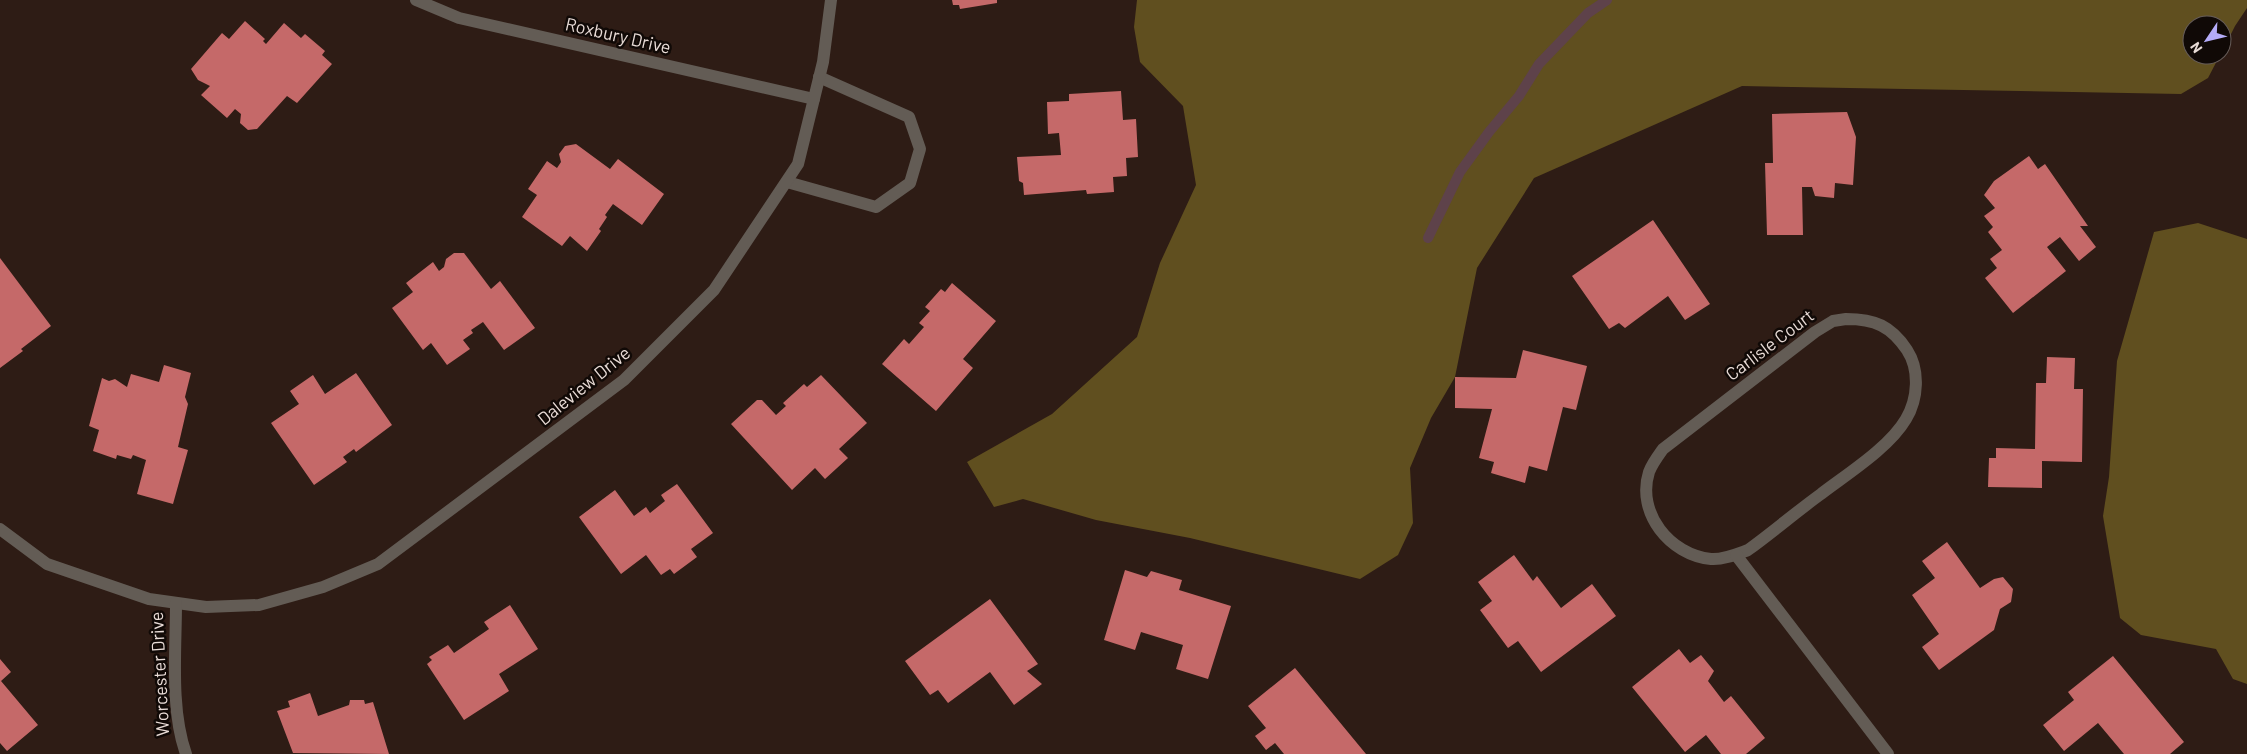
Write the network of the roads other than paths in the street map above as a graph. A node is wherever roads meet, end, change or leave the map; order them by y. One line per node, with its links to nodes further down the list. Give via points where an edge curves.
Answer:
1 (416, 0): 4 (street, Roxbury Drive, via 459,18)
2 (831, 0): 3 (street, Daleview Drive)
3 (819, 77): 4 (street, Daleview Drive); 5 (street, via 909,117 920,150 910,183 876,208)
4 (814, 99): 5 (street, Daleview Drive, via 798,164)
5 (787, 182): 8 (street, Daleview Drive, via 714,290 624,380 378,564 323,587 259,605 206,607)
6 (0, 529): 8 (street, Worcester Drive, via 47,564 149,599)
7 (1736, 555): 7 (street, Carlisle Court, via 1847,474 1884,444 1906,419 1915,392 1914,366 1909,353 1893,332 1863,319 1828,324 1663,449 1649,473 1647,489 1653,519 1662,533 1672,543 1697,555 1711,559); 10 (street)
8 (176, 603): 9 (street, Worcester Drive, via 179,735)
9 (186, 754)
10 (1888, 754)

